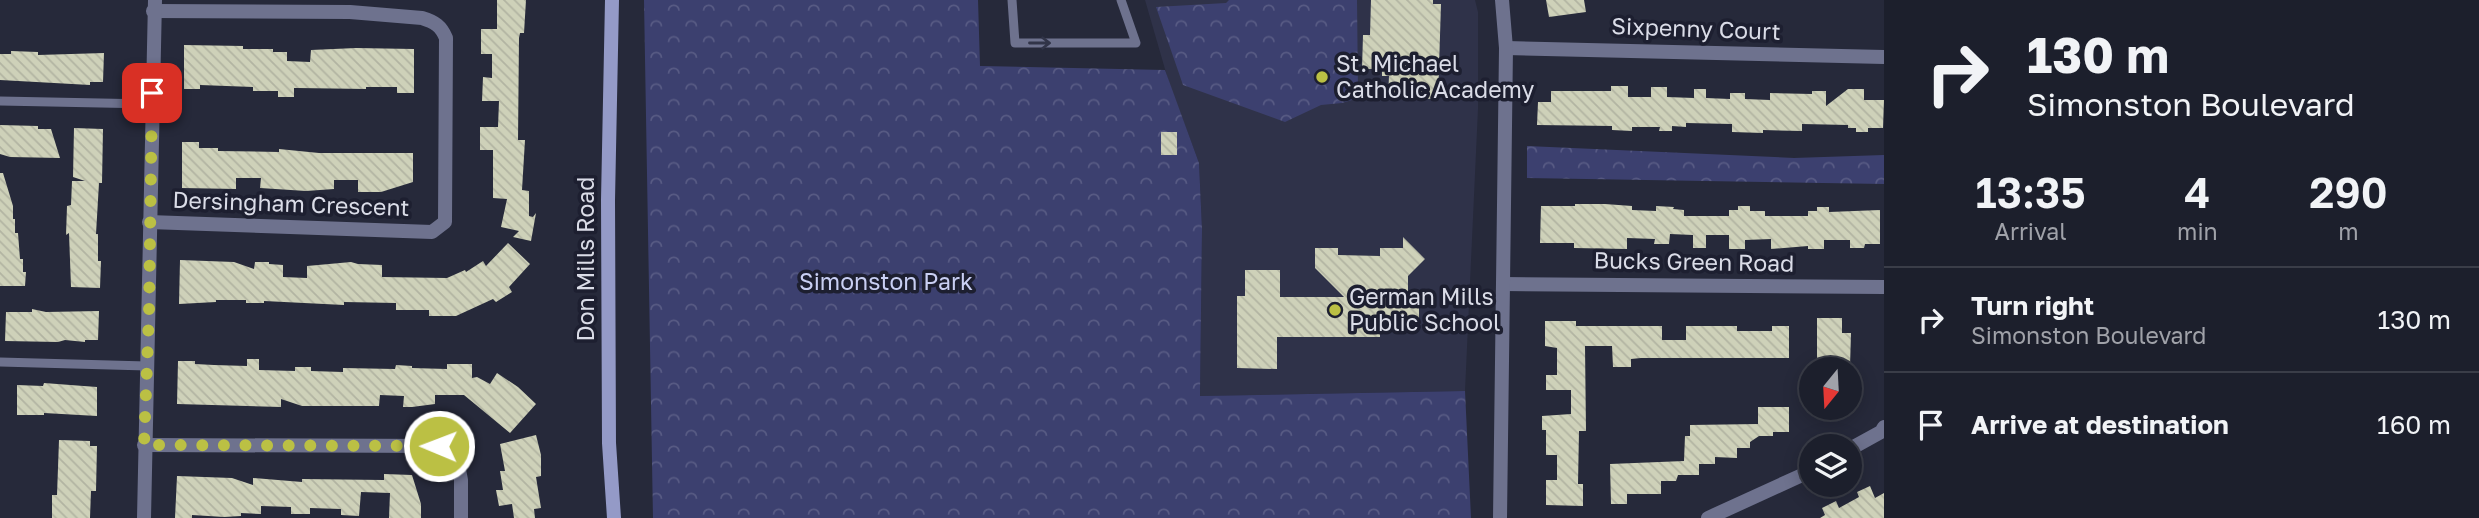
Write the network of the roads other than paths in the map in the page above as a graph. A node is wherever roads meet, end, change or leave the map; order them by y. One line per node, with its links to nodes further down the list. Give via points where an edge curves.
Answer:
1 (612, 0): 21 (main road, Don Mills Road, via 608,200 609,443)
2 (1012, 0): 3 (lane, one-way to 3, via 1015,43 1136,43)
3 (1121, 0)
4 (1502, 0): 6 (street)
5 (154, 5): 9 (street); 10 (street, Dersingham Crescent, via 350,12 433,21 446,38 445,222 432,232)
6 (1506, 48): 7 (street, Sixpenny Court); 11 (street)
7 (1884, 58)
8 (0, 101): 9 (lane)
9 (152, 104): 10 (street)
10 (149, 222): 14 (street)
11 (1503, 284): 12 (street, Bucks Green Road); 22 (street)
12 (1884, 287)
13 (0, 362): 14 (lane)
14 (147, 366): 17 (street)
15 (1884, 427): 16 (street)
16 (1862, 442)
17 (144, 445): 19 (street); 20 (street, via 439,446 456,454)
18 (1799, 476): 23 (street)
19 (144, 518)
20 (461, 518)
21 (614, 518)
22 (1500, 518)
23 (1708, 518)

